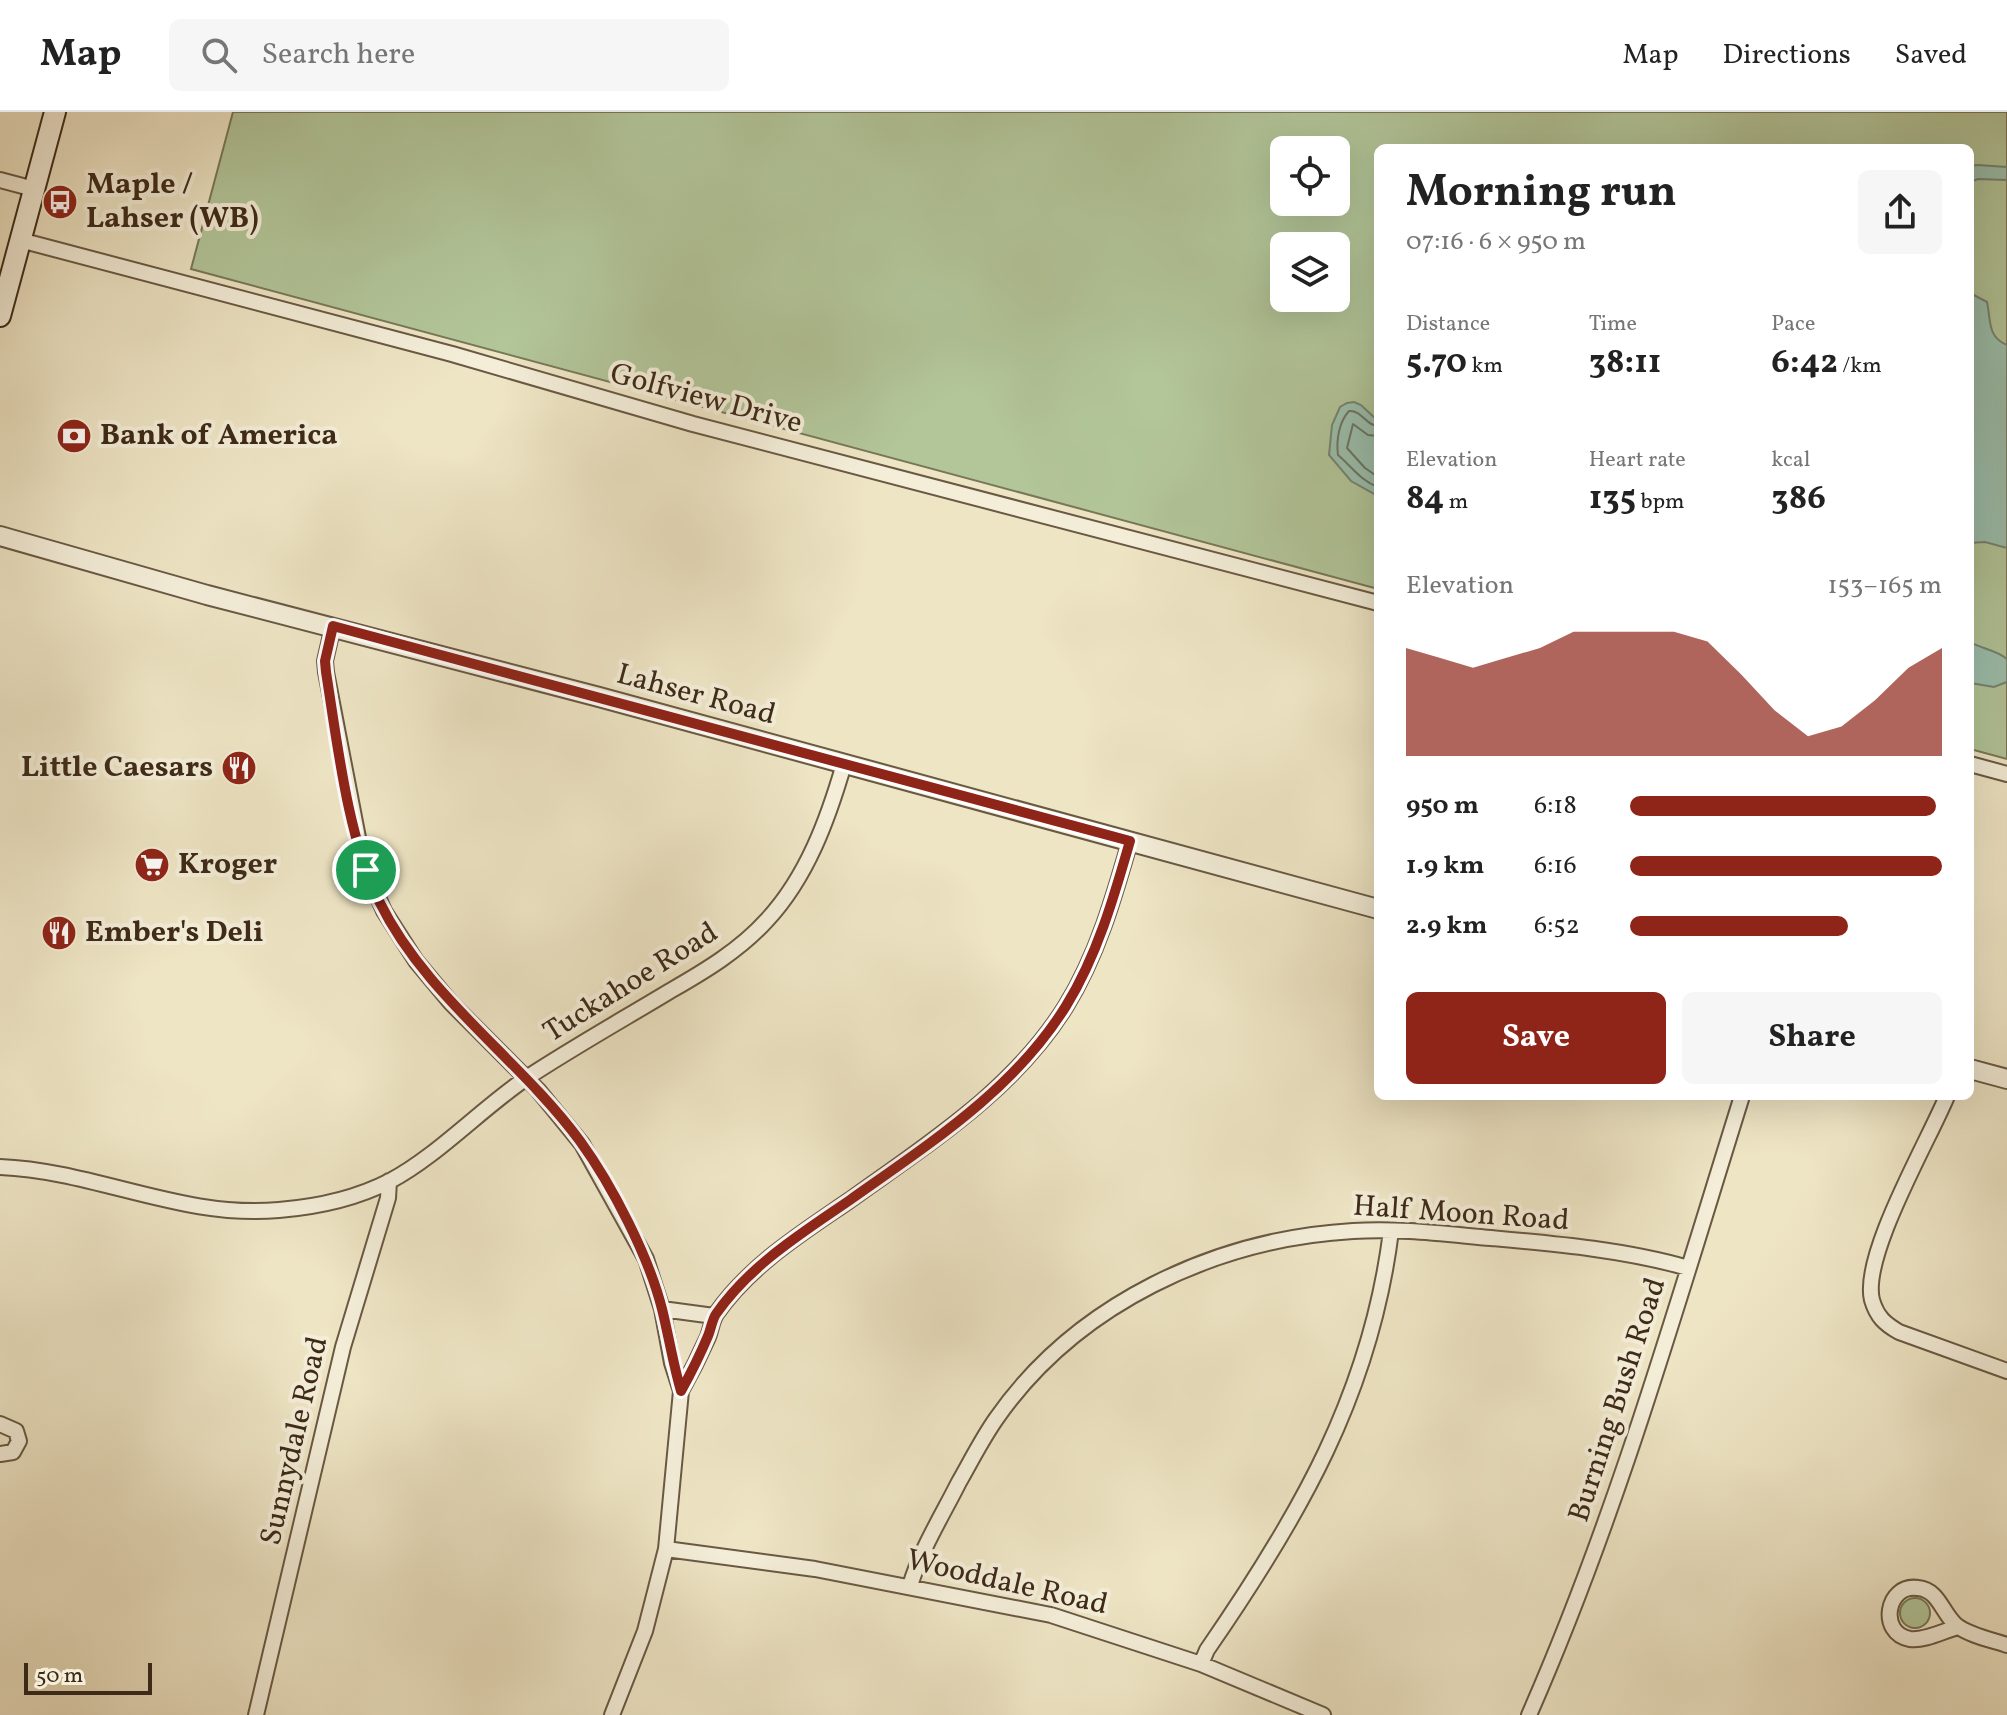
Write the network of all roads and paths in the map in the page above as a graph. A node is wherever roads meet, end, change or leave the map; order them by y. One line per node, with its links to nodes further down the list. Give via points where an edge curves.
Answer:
1 (55, 112): 3 (main road)
2 (0, 180): 3 (street)
3 (34, 189): 4 (main road)
4 (20, 240): 5 (main road); 7 (street, Golfview Drive)
5 (0, 316)
6 (0, 536): 8 (street, Lahser Road)
7 (1374, 602)
8 (333, 626): 9 (street, Lahser Road); 15 (street, via 326,672 351,809 377,898 398,936 451,1003)
9 (844, 764): 12 (street, Lahser Road); 15 (street, Tuckahoe Road, via 811,853 766,921 710,967)
10 (1974, 765): 11 (street)
11 (2007, 774)
12 (1130, 841): 13 (street, Lahser Road); 24 (street, via 1088,963 1067,1005 1028,1058 958,1122 769,1257)
13 (1374, 908)
14 (1974, 1070): 16 (street)
15 (526, 1078): 20 (street, Tuckahoe Road); 23 (street, via 582,1144 617,1203 646,1259)
16 (2007, 1079)
17 (1741, 1100): 22 (street, Burning Bush Road)
18 (1945, 1100): 25 (street, via 1884,1237 1871,1298 1883,1323 1899,1332)
19 (0, 1167): 20 (street, Tuckahoe Road, via 73,1176 176,1204 232,1212 301,1207)
20 (389, 1181): 34 (street, Sunnydale Road, via 343,1347)
21 (1391, 1231): 22 (street, Half Moon Road, via 1546,1244); 30 (street, Half Moon Road, via 1285,1238 1232,1253 1164,1278 1096,1320 1036,1372 995,1420 919,1559); 33 (street, via 1371,1332 1331,1443 1271,1556)
22 (1688, 1268): 37 (street, Burning Bush Road, via 1605,1525)
23 (662, 1309): 24 (street); 26 (street)
24 (714, 1316): 26 (street)
25 (2007, 1371)
26 (681, 1391): 29 (street)
27 (0, 1424): 28 (street, via 16,1431 19,1441 13,1452)
28 (0, 1454)
29 (666, 1549): 30 (street, Wooddale Road); 35 (street, via 645,1631)
30 (910, 1586): 33 (street, Wooddale Road, via 1051,1615)
31 (1958, 1627): 31 (street, via 1934,1594 1916,1587 1897,1594 1889,1610 1895,1630 1909,1639); 32 (street)
32 (2007, 1645)
33 (1201, 1664): 36 (street, Wooddale Road)
34 (256, 1715)
35 (612, 1715)
36 (1323, 1715)
37 (1529, 1715)

